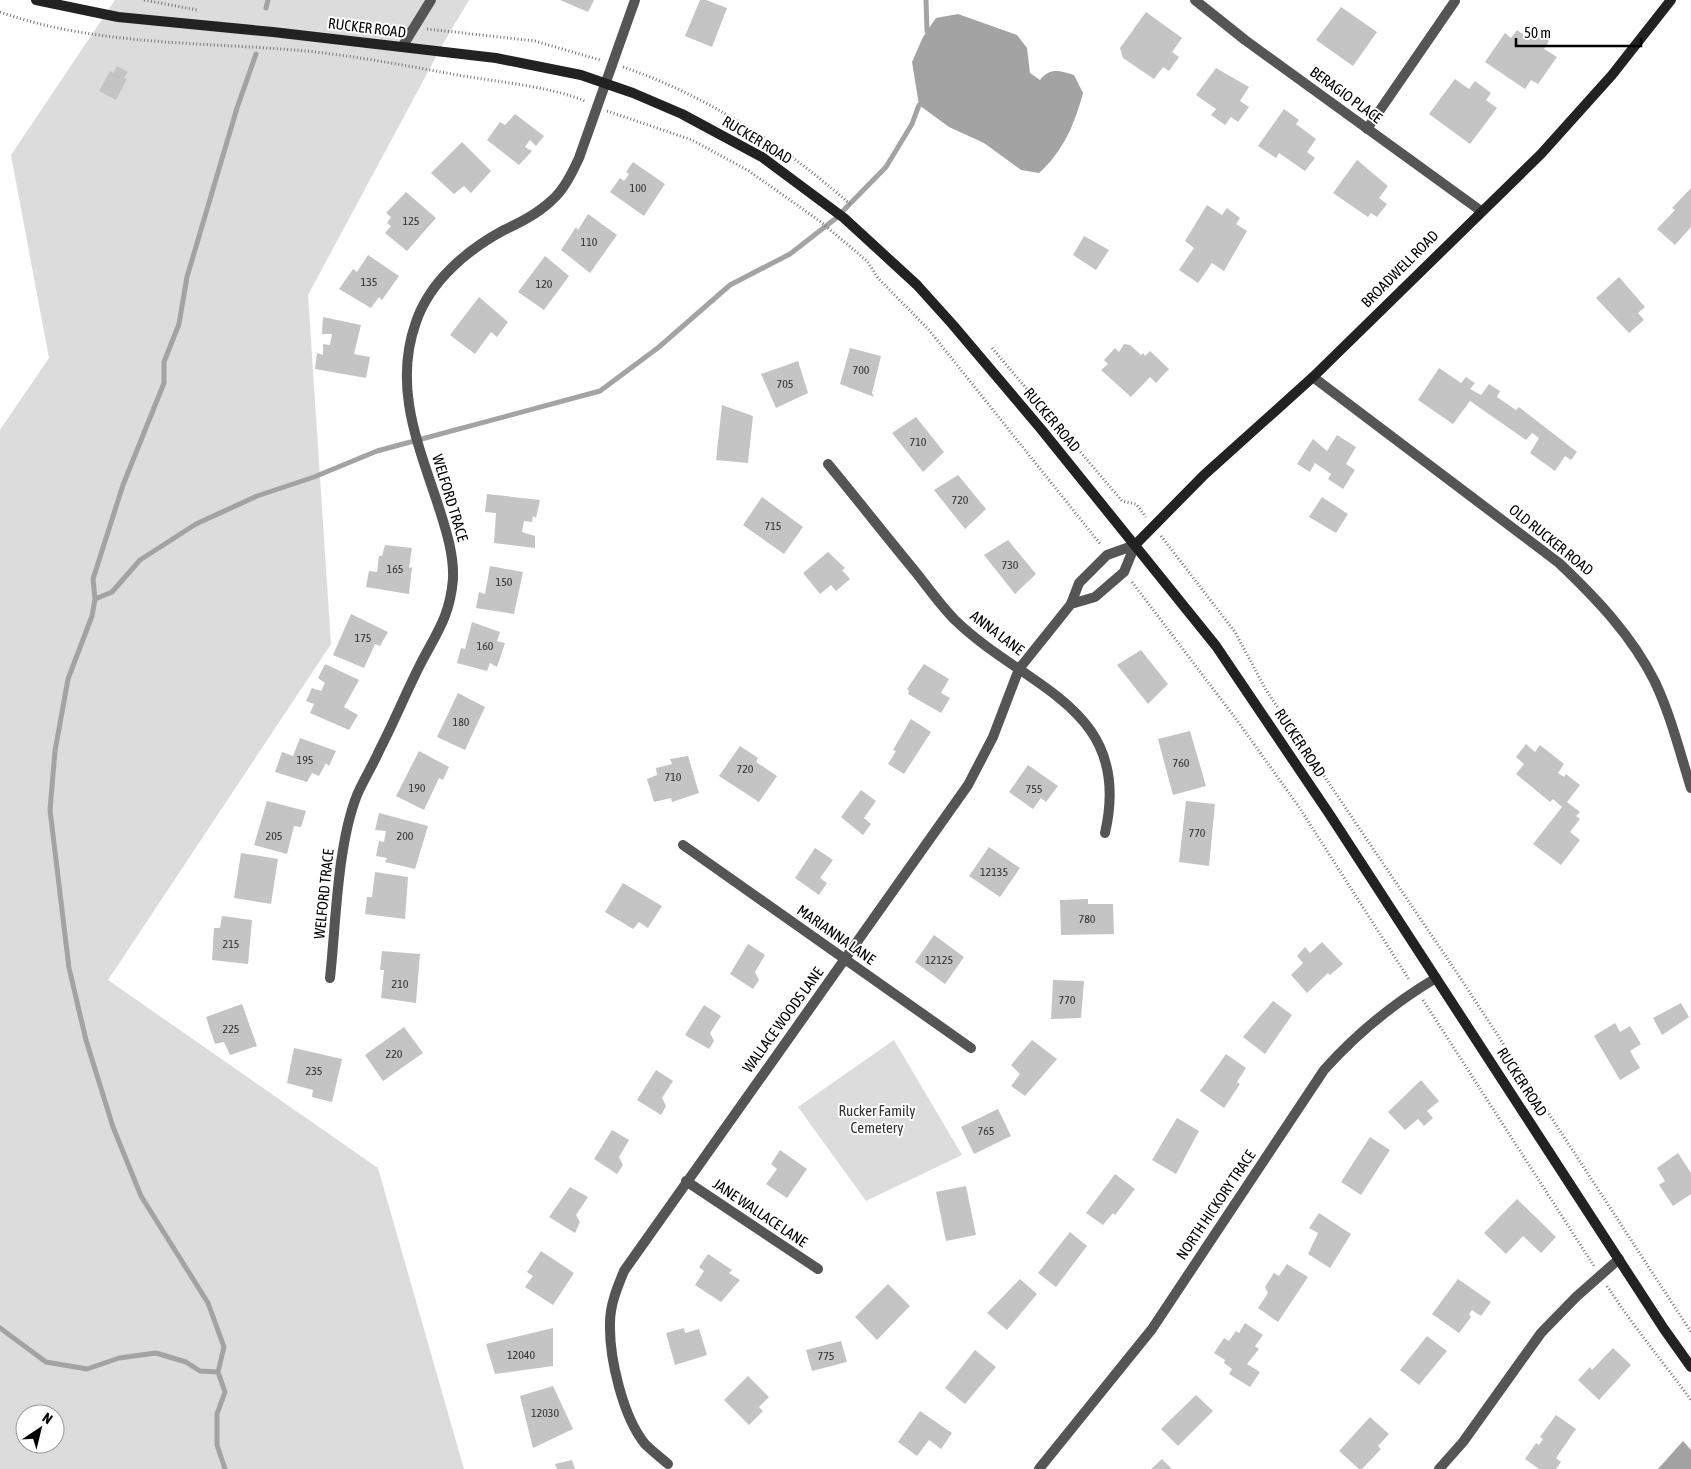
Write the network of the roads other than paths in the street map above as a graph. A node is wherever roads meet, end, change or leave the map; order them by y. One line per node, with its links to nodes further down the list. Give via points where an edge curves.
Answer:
1 (36, 0): 7 (main road, RUCKER ROAD, via 118,17)
2 (431, 0): 7 (street)
3 (635, 0): 8 (street, WELFORD TRACE)
4 (1195, 0): 9 (street, BERAGIO PLACE)
5 (1671, 0): 10 (main road, BROADWELL ROAD, via 1612,75 1548,146)
6 (1455, 1): 9 (street)
7 (402, 47): 8 (main road, RUCKER ROAD, via 530,63)
8 (606, 83): 13 (main road, RUCKER ROAD, via 682,114 762,158 844,218 917,285 953,325); 20 (street, WELFORD TRACE, via 579,158 553,200 522,222 479,245 459,261 437,285 416,321 407,361 406,394 410,419 451,552 450,602 443,626 354,805 342,860)
9 (1367, 129): 10 (street, BERAGIO PLACE)
10 (1480, 211): 11 (main road, BROADWELL ROAD)
11 (1313, 377): 13 (main road, BROADWELL ROAD, via 1204,475); 16 (street, OLD RUCKER ROAD, via 1559,563 1587,589 1619,624 1656,683)
12 (828, 464): 15 (street, ANNA LANE, via 953,618 978,641)
13 (1135, 545): 14 (street, via 1124,572 1096,596); 14 (street, WALLACE WOODS LANE, via 1109,555 1078,583); 21 (main road, RUCKER ROAD, via 1216,646)
14 (1072, 604): 15 (street, WALLACE WOODS LANE)
15 (1019, 670): 17 (street, ANNA LANE, via 1071,706 1097,739 1106,762 1110,787); 19 (street, WALLACE WOODS LANE, via 993,737 968,785)
16 (1691, 788)
17 (1105, 833)
18 (683, 845): 19 (street, MARIANNA LANE)
19 (844, 960): 22 (street, MARIANNA LANE); 23 (street, WALLACE WOODS LANE)
20 (330, 978)
21 (1436, 978): 24 (main road, RUCKER ROAD); 28 (street, NORTH HICKORY TRACE, via 1348,1044 1324,1070 1152,1329)
22 (971, 1048)
23 (686, 1181): 25 (street, JANE WALLACE LANE); 27 (street, WALLACE WOODS LANE, via 624,1272 614,1296 610,1322 612,1357 629,1417 645,1444)
24 (1619, 1259): 26 (main road, RUCKER ROAD); 29 (street, via 1599,1274 1541,1334 1463,1442)
25 (818, 1269)
26 (1691, 1367)
27 (668, 1464)
28 (1039, 1469)
29 (1439, 1469)

